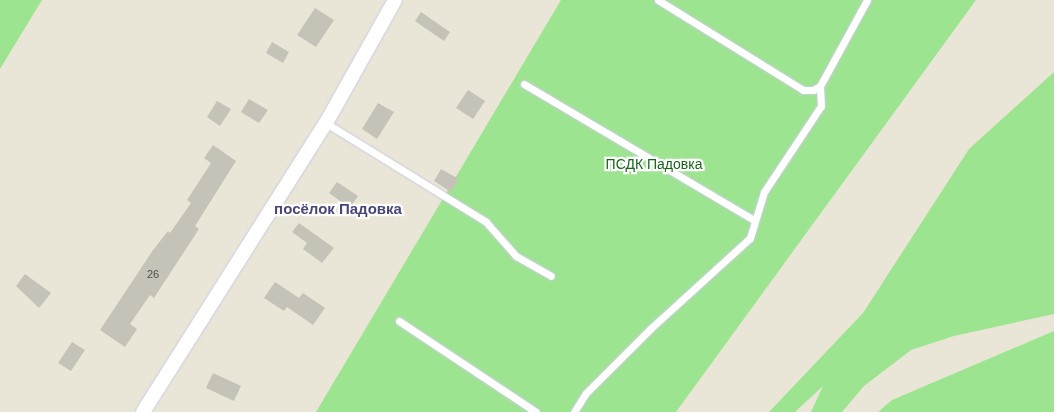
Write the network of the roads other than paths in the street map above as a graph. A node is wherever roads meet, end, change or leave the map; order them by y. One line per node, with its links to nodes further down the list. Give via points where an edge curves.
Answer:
1 (395, 0): 6 (street)
2 (658, 0): 5 (lane, via 803,90)
3 (868, 0): 5 (lane)
4 (524, 84): 7 (lane)
5 (820, 86): 7 (lane, via 821,106 764,192)
6 (326, 123): 8 (lane, via 486,222 516,256); 10 (street)
7 (754, 220): 12 (lane, via 750,238 586,393)
8 (551, 276)
9 (399, 322): 11 (lane)
10 (143, 412)
11 (536, 412)
12 (574, 412)

